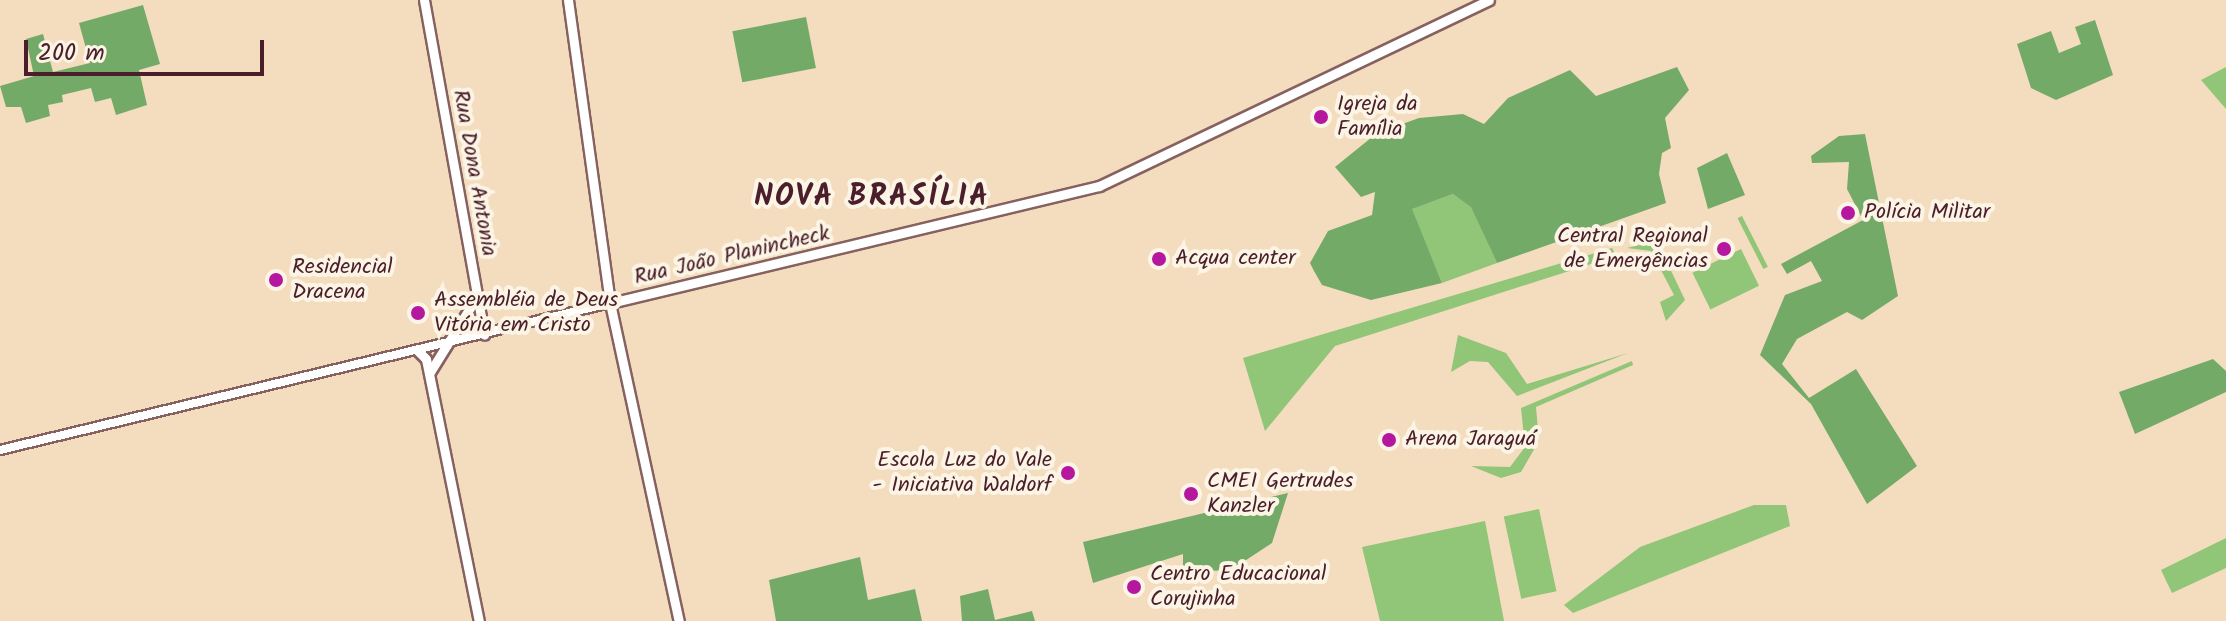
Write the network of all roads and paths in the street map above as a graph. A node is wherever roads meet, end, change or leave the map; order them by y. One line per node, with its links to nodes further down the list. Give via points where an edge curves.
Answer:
1 (424, 0): 4 (main road, Rua Dona Antonia)
2 (568, 0): 5 (main road)
3 (1489, 0): 5 (main road, Rua João Planincheck, via 1082,192)
4 (476, 294): 6 (main road, Rua Dona Antonia); 7 (main road)
5 (610, 303): 6 (street, Rua João Planincheck); 12 (main road)
6 (484, 335): 7 (street, Rua João Planincheck)
7 (446, 344): 8 (street, Rua João Planincheck); 9 (main road)
8 (418, 351): 9 (main road); 10 (street, Rua João Planincheck)
9 (430, 376): 11 (main road)
10 (0, 450)
11 (479, 621)
12 (679, 621)

